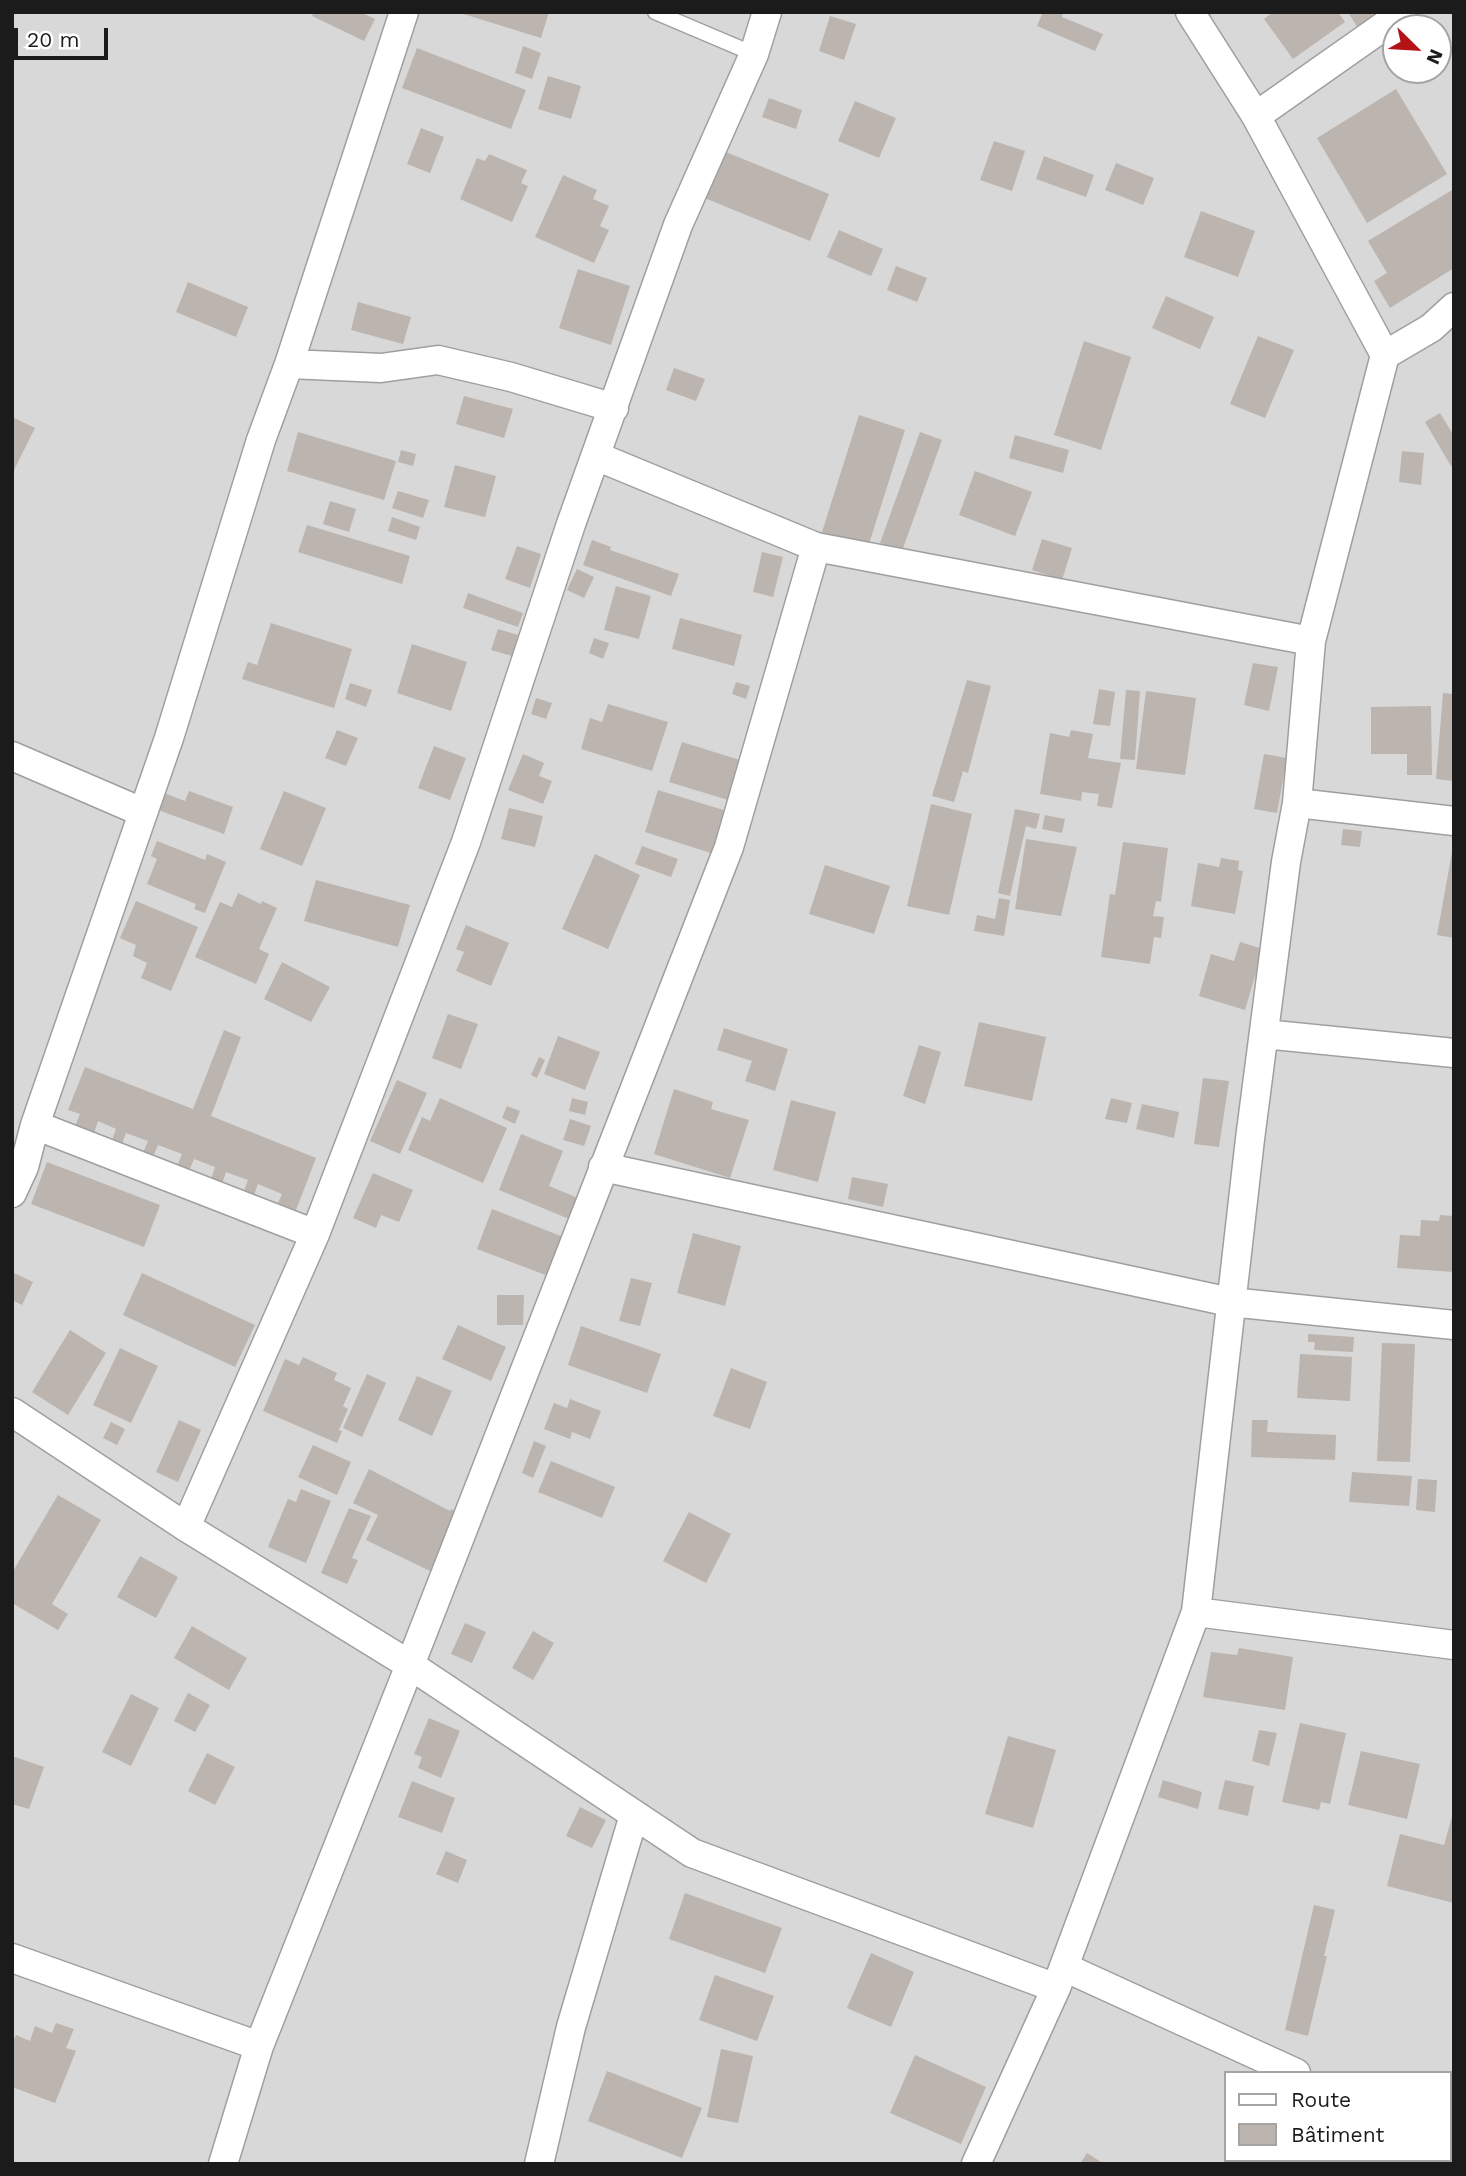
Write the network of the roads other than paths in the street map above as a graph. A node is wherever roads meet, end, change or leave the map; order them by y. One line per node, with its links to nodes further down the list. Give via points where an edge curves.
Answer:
1 (404, 12): 10 (street)
2 (655, 12): 6 (lane)
3 (767, 12): 6 (street)
4 (1190, 12): 7 (street)
5 (1404, 12): 7 (street)
6 (754, 54): 11 (street, via 678,225)
7 (1256, 116): 9 (street)
8 (1454, 307): 9 (street, via 1431,328)
9 (1385, 355): 14 (street)
10 (289, 364): 11 (street, via 381,368 438,360); 17 (street)
11 (614, 408): 12 (street)
12 (596, 456): 13 (street); 24 (street, via 466,842)
13 (816, 547): 14 (street); 22 (street, via 729,846)
14 (1311, 641): 16 (street)
15 (12, 755): 17 (street)
16 (1297, 803): 18 (street); 19 (street)
17 (142, 812): 21 (street)
18 (1454, 821)
19 (1264, 1034): 20 (street); 25 (street)
20 (1454, 1053)
21 (35, 1125): 23 (street); 24 (street)
22 (603, 1167): 25 (street); 31 (street)
23 (12, 1194)
24 (315, 1234): 28 (street)
25 (1230, 1303): 26 (street); 29 (street)
26 (1454, 1325)
27 (12, 1412): 28 (street)
28 (186, 1527): 31 (street)
29 (1196, 1612): 30 (street); 34 (street)
30 (1454, 1645)
31 (410, 1665): 32 (street); 35 (street)
32 (634, 1815): 34 (street, via 692,1853); 38 (street, via 571,2027)
33 (12, 1958): 35 (street)
34 (1060, 1978): 36 (street); 39 (street)
35 (259, 2046): 37 (street)
36 (1291, 2071)
37 (223, 2164)
38 (539, 2164)
39 (976, 2164)

